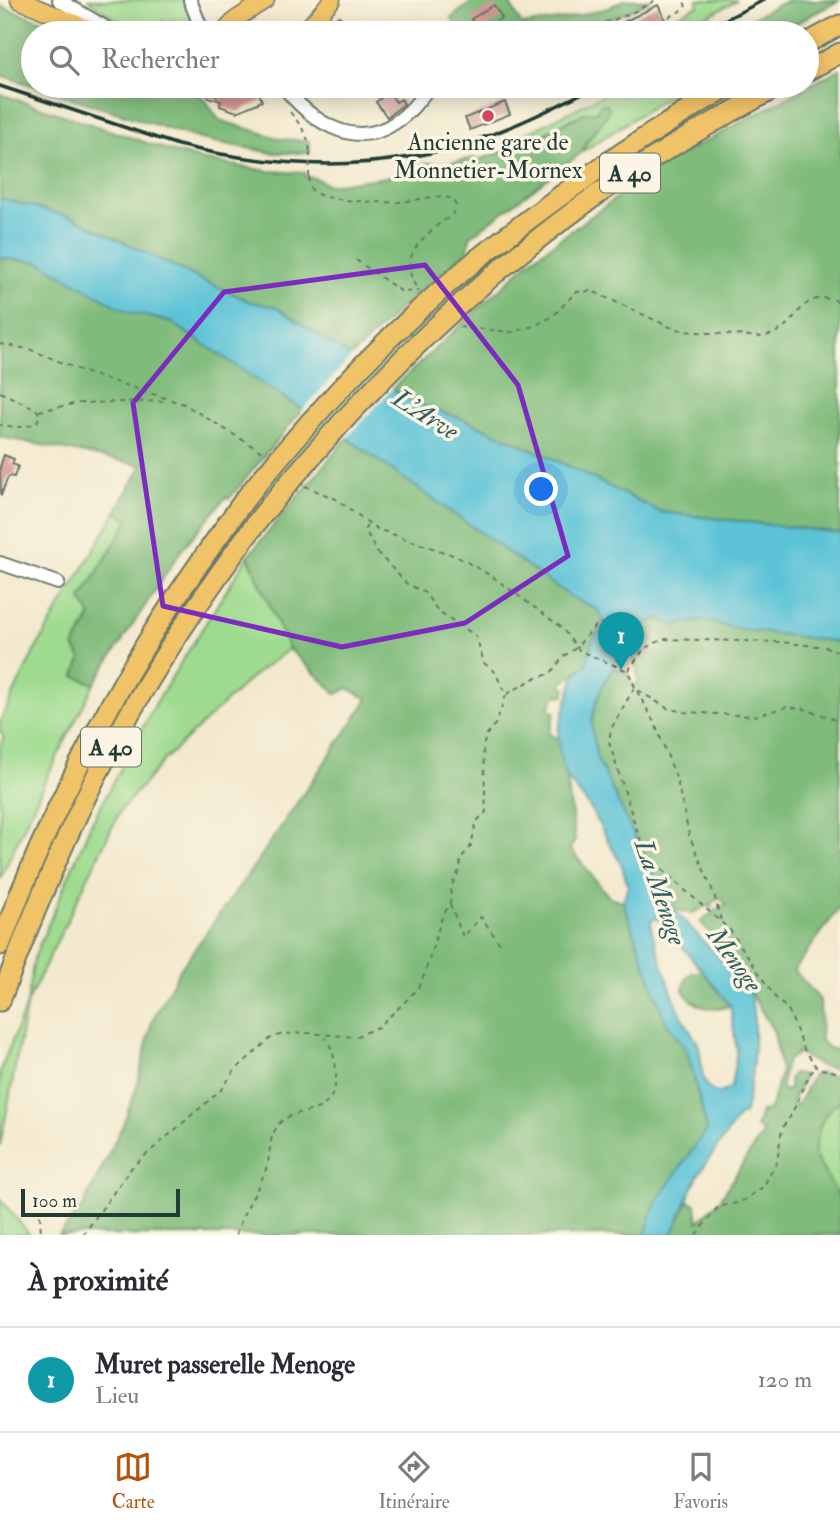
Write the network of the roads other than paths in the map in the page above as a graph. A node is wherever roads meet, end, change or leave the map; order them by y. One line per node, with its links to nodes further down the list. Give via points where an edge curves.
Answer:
1 (19, 0): 6 (main road)
2 (58, 0): 7 (street)
3 (190, 0): 8 (street)
4 (266, 0): 9 (main road)
5 (332, 0): 10 (main road)
6 (69, 21)
7 (94, 21)
8 (198, 21)
9 (234, 21)
10 (314, 21)
11 (840, 25): 12 (highway)
12 (819, 36)
13 (840, 53): 14 (highway)
14 (819, 64)
15 (294, 98): 16 (street, via 325,125 358,134 398,122)
16 (419, 98)
17 (709, 98): 21 (highway, A 40, bridge, via 587,175 476,260 359,367 295,438 245,499 160,622 94,733)
18 (758, 98): 22 (highway, A 40, bridge, via 672,146 549,230 453,310 330,433 263,514 190,615 114,741 48,878)
19 (0, 563): 20 (street)
20 (58, 583)
21 (0, 945)
22 (0, 1001)

